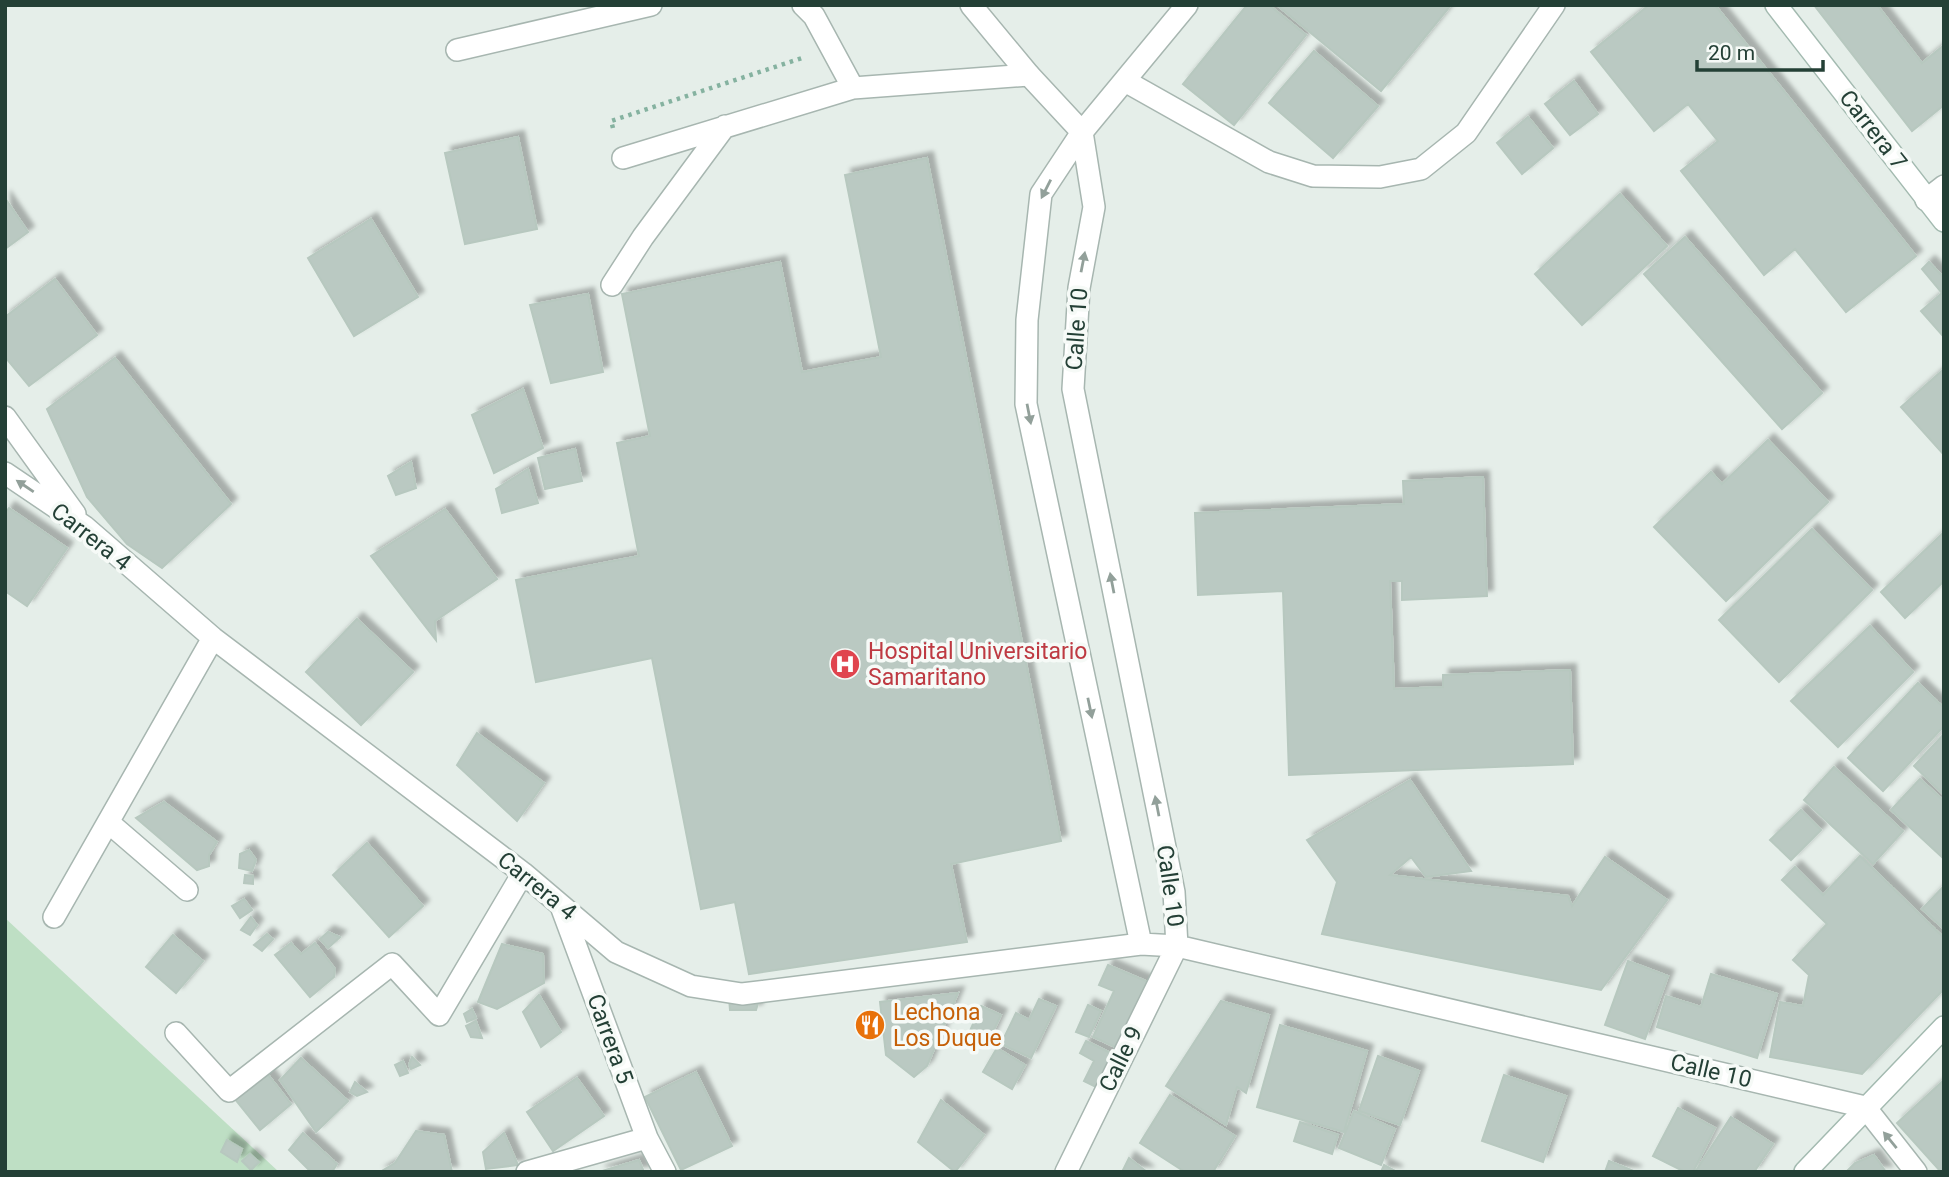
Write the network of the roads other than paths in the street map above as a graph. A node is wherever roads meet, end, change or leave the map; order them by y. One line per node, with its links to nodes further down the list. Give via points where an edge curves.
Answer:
1 (651, 5): 7 (street)
2 (803, 5): 10 (street, via 814,16)
3 (971, 5): 8 (street)
4 (1187, 5): 9 (street, Calle 10)
5 (1554, 5): 9 (street, via 1466,133 1421,169 1380,177 1313,176 1269,162)
6 (1776, 5): 15 (street, Carrera 7)
7 (457, 50)
8 (1029, 75): 10 (street); 12 (street)
9 (1125, 81): 12 (street, Calle 10)
10 (853, 88): 11 (street)
11 (725, 126): 13 (street); 17 (street)
12 (1083, 132): 27 (street, Calle 10, one-way to 27, via 1041,194 1027,320 1026,404); 28 (street, Calle 10, one-way to 12, via 1174,892 1073,389 1079,288 1094,207)
13 (623, 159)
14 (1944, 186): 15 (street)
15 (1926, 200): 16 (street, Carrera 7)
16 (1944, 221)
17 (612, 285)
18 (5, 417): 20 (street)
19 (5, 473): 20 (street, Carrera 4, one-way to 19)
20 (85, 527): 21 (street, Carrera 4)
21 (213, 638): 22 (street); 23 (street, Carrera 4)
22 (108, 822): 24 (street); 26 (street)
23 (523, 873): 25 (street, Carrera 4); 30 (street, via 439,1015 392,964 229,1091)
24 (187, 890)
25 (561, 904): 27 (street, Carrera 4, via 616,952 691,986 742,994); 32 (street, Carrera 5)
26 (54, 917)
27 (1141, 944): 28 (street, Carrera 4)
28 (1177, 946): 31 (street, Calle 10); 35 (street, Calle 9)
29 (1944, 1027): 31 (street)
30 (176, 1033)
31 (1865, 1107): 36 (street); 37 (street, one-way to 31)
32 (647, 1139): 33 (street); 34 (street, Carrera 5)
33 (527, 1172)
34 (665, 1172)
35 (1066, 1172)
36 (1805, 1172)
37 (1916, 1172)

